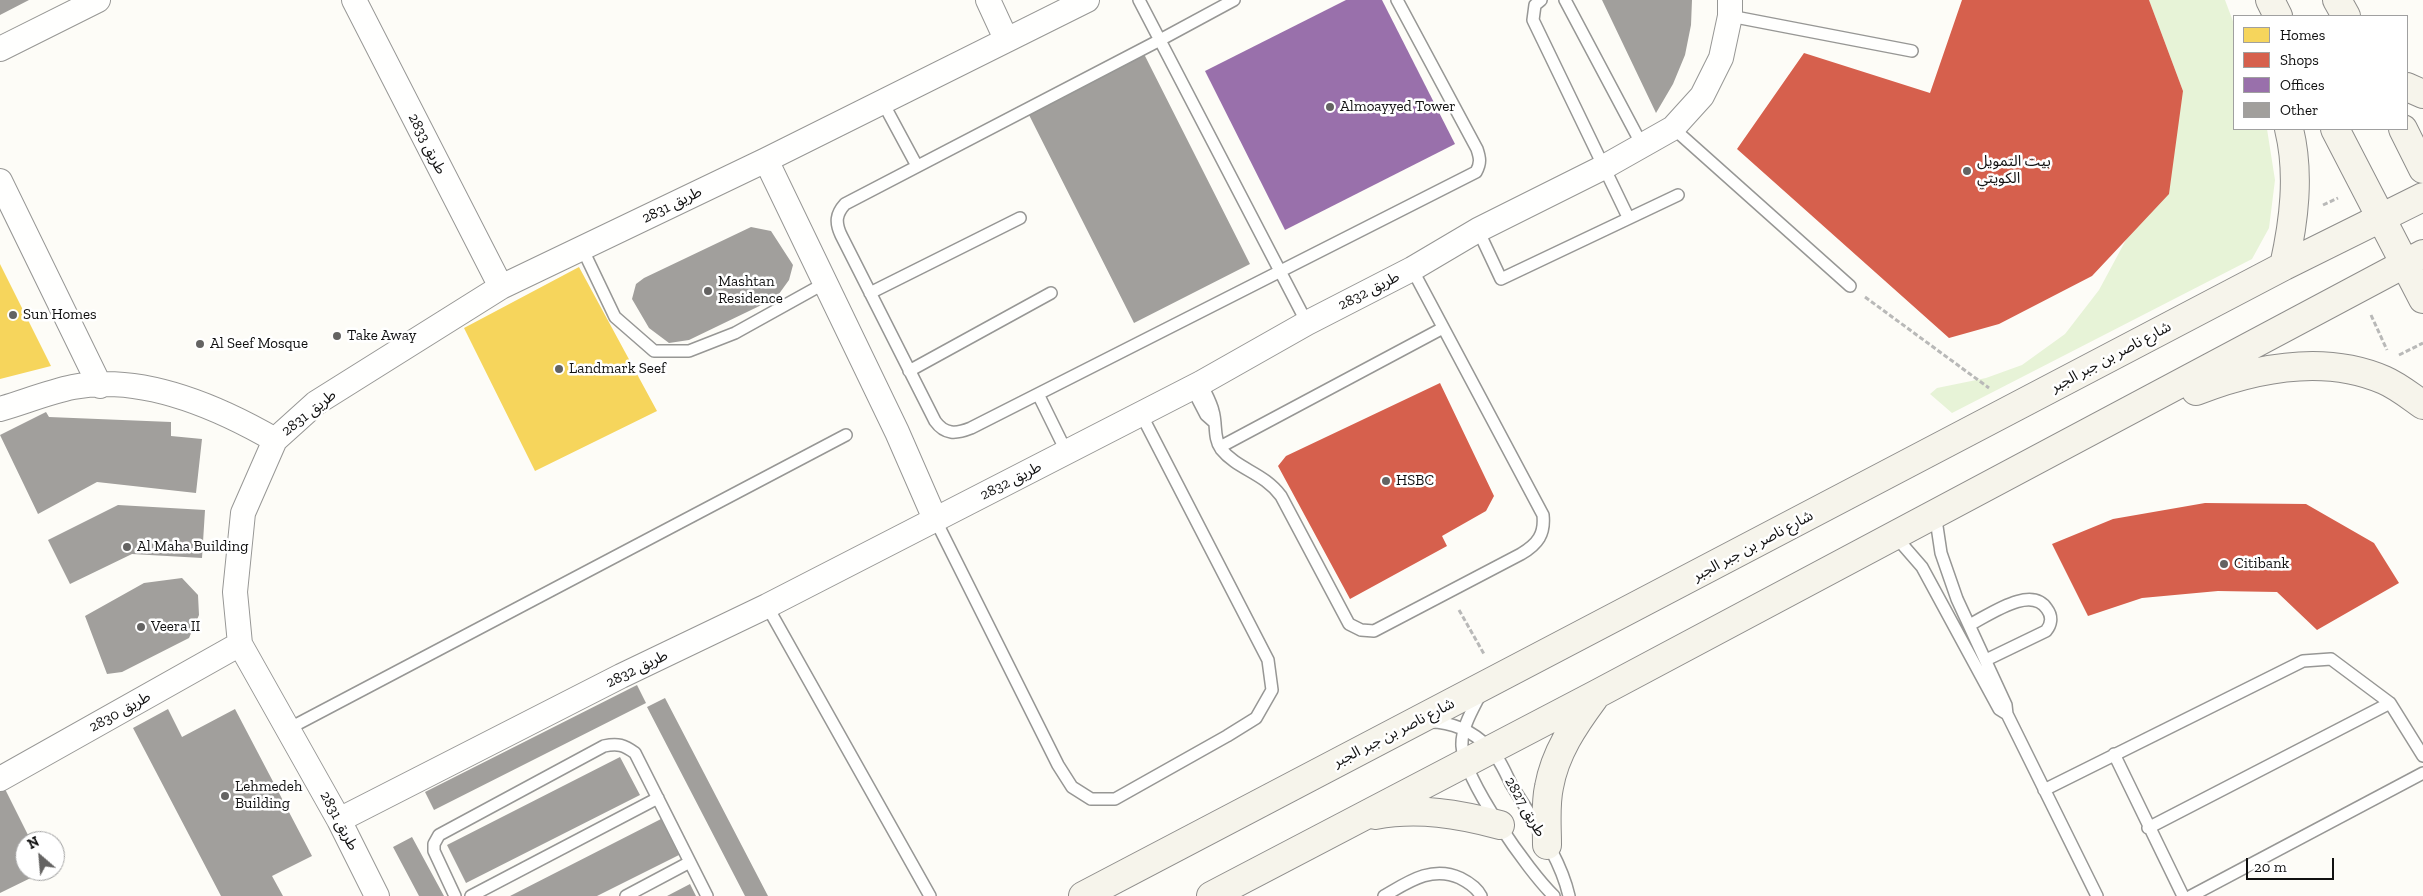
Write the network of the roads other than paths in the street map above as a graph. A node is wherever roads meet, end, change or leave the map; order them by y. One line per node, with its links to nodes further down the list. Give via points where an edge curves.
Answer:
1 (98, 0): 19 (street)
2 (354, 0): 47 (street, طريق 2833)
3 (988, 0): 17 (street)
4 (1087, 0): 17 (street, طريق 2831)
5 (1139, 0): 18 (lane)
6 (1234, 0): 18 (lane)
7 (1397, 0): 44 (lane, via 1477,149 1480,165 1470,176)
8 (1542, 0): 31 (lane, via 1535,5 1533,20)
9 (1565, 0): 28 (lane)
10 (2255, 0): 14 (main road)
11 (2270, 0): 15 (main road)
12 (2337, 0): 16 (main road)
13 (1730, 8): 20 (lane); 24 (street, طريق 2832, via 1721,58 1714,73 1702,96)
14 (2259, 15)
15 (2278, 15)
16 (2345, 15)
17 (1006, 39): 23 (street, طريق 2831)
18 (1160, 40): 30 (lane); 44 (lane)
19 (0, 49)
20 (1912, 50)
21 (2408, 87): 22 (main road)
22 (2423, 94)
23 (882, 101): 29 (street, طريق 2831); 30 (lane)
24 (1673, 128): 28 (street, طريق 2832); 46 (lane)
25 (2289, 130): 42 (main road, via 2295,171 2295,202)
26 (2336, 130): 38 (main road)
27 (2404, 130): 32 (main road)
28 (1642, 145): 31 (street, طريق 2832)
29 (766, 160): 40 (street, طريق 2831); 45 (street)
30 (917, 166): 48 (lane, via 844,204 839,210 838,227)
31 (1604, 167): 36 (lane); 39 (street, طريق 2832)
32 (2423, 168)
33 (0, 181): 54 (street)
34 (1678, 195): 36 (lane)
35 (2423, 197): 38 (main road, شارع ناصر بن جبر الجبر)
36 (1628, 217): 39 (lane, via 1501,279)
37 (1020, 218): 48 (lane)
38 (2380, 218): 41 (main road); 42 (main road, شارع ناصر بن جبر الجبر)
39 (1478, 230): 43 (street, طريق 2832)
40 (582, 248): 45 (lane, via 615,317 654,351 689,351 726,336); 47 (street, طريق 2831)
41 (2414, 258): 50 (main road); 60 (main road)
42 (2284, 266): 72 (main road, شارع ناصر بن جبر الجبر)
43 (1412, 269): 51 (street, طريق 2832); 52 (lane)
44 (1280, 271): 51 (lane); 56 (lane)
45 (825, 282): 66 (street)
46 (1850, 286)
47 (501, 287): 62 (street, طريق 2831, via 316,403)
48 (870, 293): 53 (lane)
49 (1051, 293): 53 (lane)
50 (2423, 299)
51 (1307, 324): 55 (street, طريق 2832)
52 (1443, 328): 63 (lane); 63 (lane, via 1543,515 1544,527 1540,538 1522,554 1374,631 1361,630 1349,624 1273,485 1239,464)
53 (909, 371): 56 (lane, via 941,430 951,434 971,428)
54 (100, 386): 58 (street, طريق 2831, via 74,387); 62 (street, طريق 2831, via 125,384 173,394)
55 (1196, 386): 59 (street, طريق 2832); 63 (lane, via 1206,415 1215,423)
56 (1038, 394): 64 (lane)
57 (2423, 405): 60 (main road, via 2384,380 2356,370 2303,365 2234,376)
58 (0, 409)
59 (1141, 414): 64 (street, طريق 2832); 66 (lane, via 1268,660 1272,690 1256,718 1115,798 1091,799 1072,787)
60 (2087, 432): 65 (main road)
61 (846, 435): 77 (lane)
62 (275, 440): 70 (street, طريق 2831, via 242,513 235,592)
63 (1220, 447)
64 (1066, 453): 66 (street, طريق 2832)
65 (1935, 514): 67 (main road); 69 (lane, via 1941,553)
66 (935, 518): 68 (street, طريق 2832)
67 (1894, 535): 73 (main road); 75 (lane, via 1922,567 1999,709)
68 (767, 606): 88 (street, طريق 2832); 98 (lane)
69 (1969, 626): 71 (lane); 71 (lane, via 2019,600 2031,599 2042,603 2048,610 2051,618 2046,631)
70 (240, 644): 77 (street, طريق 2831); 84 (street, طريق 2830)
71 (1986, 660): 75 (lane)
72 (1484, 687): 76 (main road, شارع ناصر بن جبر الجبر); 78 (lane, طريق 2827)
73 (1597, 694): 79 (main road); 91 (main road, via 1576,722 1560,752 1549,788)
74 (2390, 703): 80 (lane, via 2331,659 2303,661); 81 (lane); 90 (lane)
75 (2007, 714): 85 (lane)
76 (1415, 722): 78 (lane, طريق 2827, via 1448,724); 99 (main road, شارع ناصر بن جبر الجبر)
77 (288, 729): 88 (street, طريق 2831)
78 (1464, 729): 79 (lane, طريق 2827); 82 (lane, طريق 2827, via 1462,747)
79 (1491, 749): 82 (main road); 91 (lane, طريق 2827)
80 (2114, 754): 85 (lane); 90 (lane)
81 (2423, 756)
82 (1465, 763): 87 (main road); 89 (lane, طريق 2827)
83 (2423, 773): 107 (lane)
84 (0, 779)
85 (2044, 790): 105 (lane)
86 (658, 798): 92 (lane); 94 (lane, via 635,753 616,743 604,746 438,835 434,851); 95 (lane)
87 (1356, 818): 89 (main road, via 1392,812 1429,811 1465,816); 100 (main road)
88 (340, 820): 93 (street, طريق 2831)
89 (1500, 826): 103 (lane, طريق 2827, via 1529,869)
90 (2148, 828): 106 (lane)
91 (1547, 845): 104 (lane, طريق 2827)
92 (690, 862): 96 (lane); 97 (lane)
93 (377, 896)
94 (455, 896)
95 (470, 896)
96 (626, 896)
97 (707, 896)
98 (930, 896)
99 (1083, 896)
100 (1211, 896)
101 (1384, 896): 102 (lane, via 1416,878 1433,873 1450,874 1466,881)
102 (1481, 896)
103 (1554, 896)
104 (1569, 896)
105 (2097, 896)
106 (2183, 896)
107 (2192, 896)

